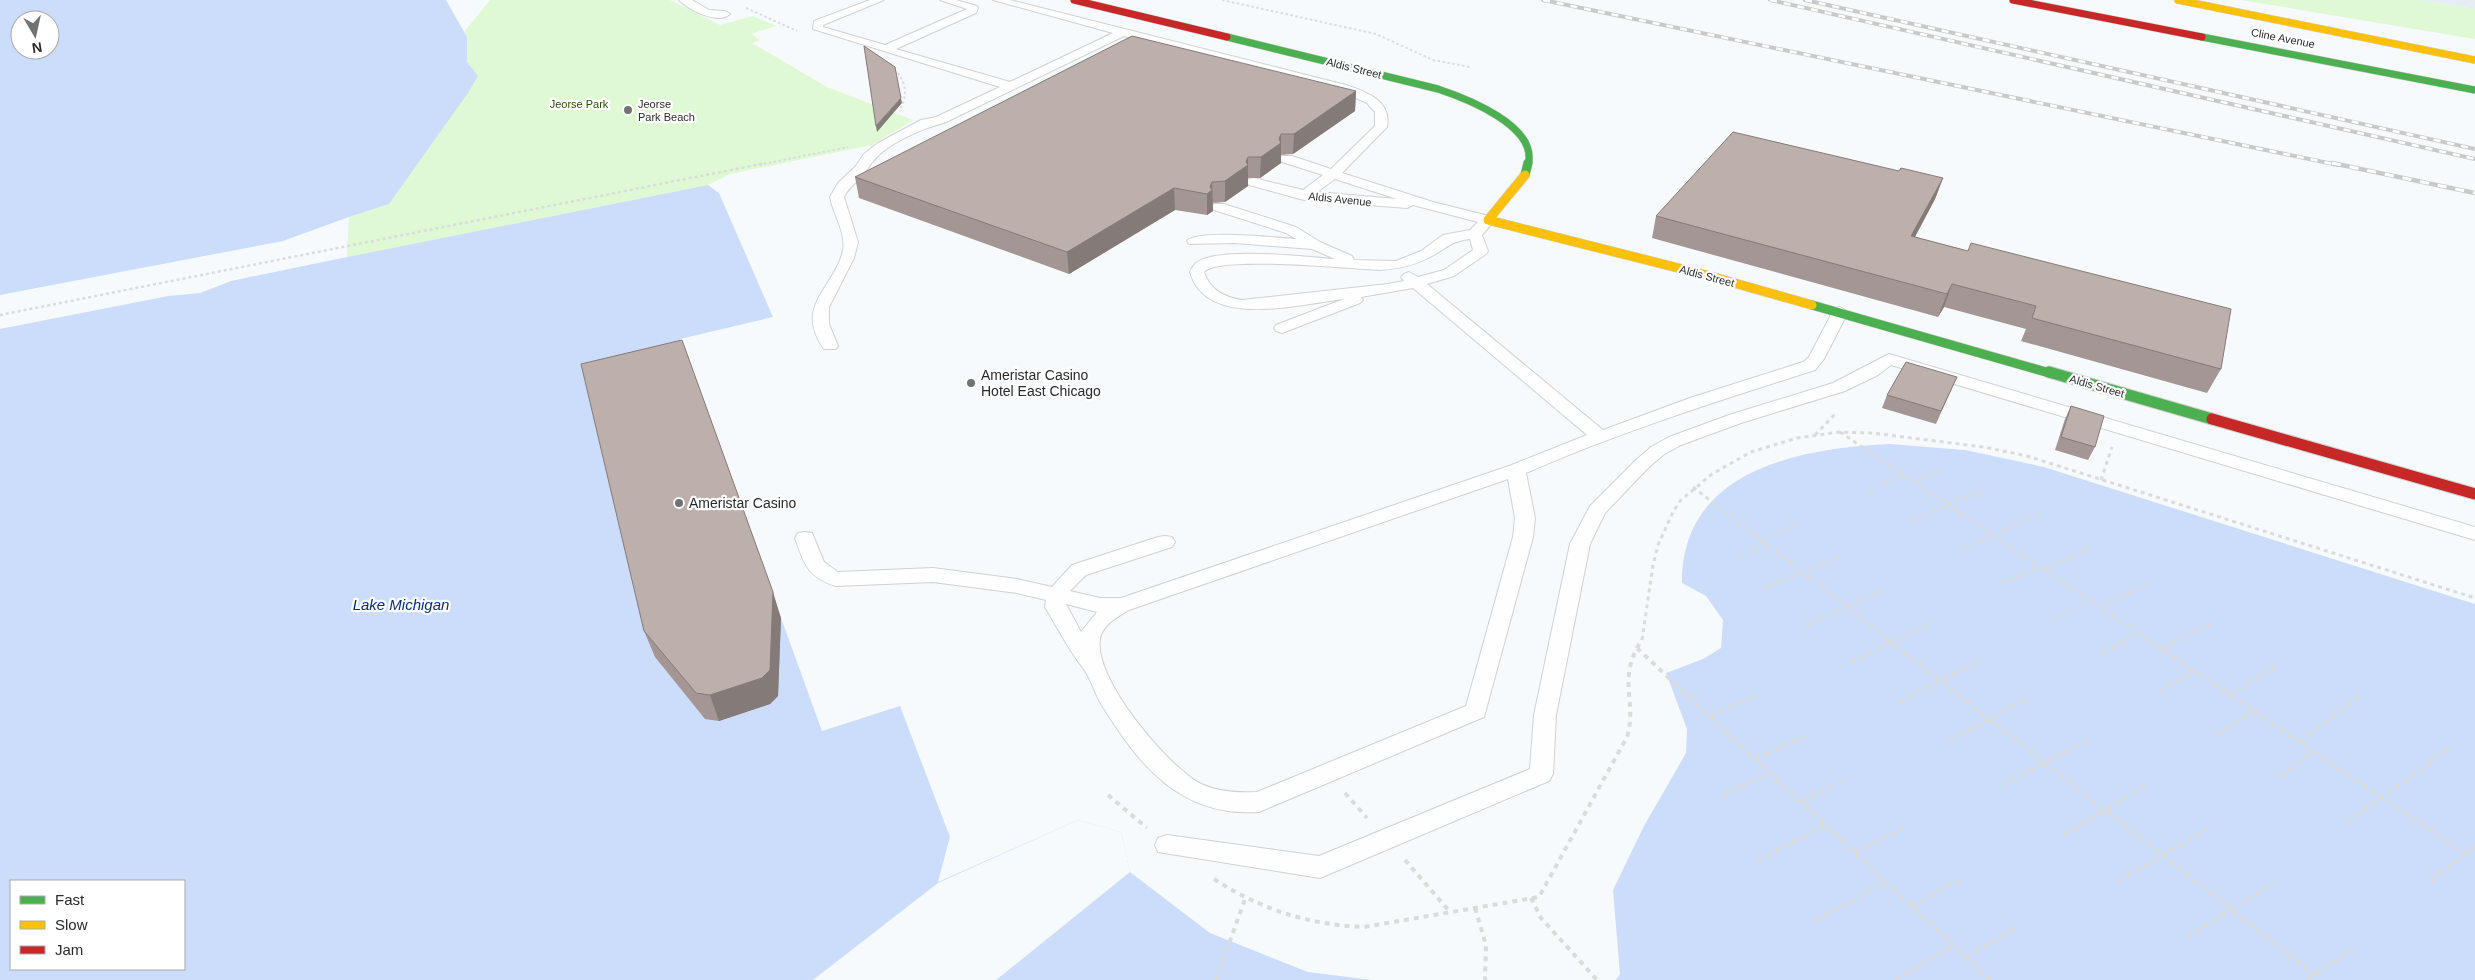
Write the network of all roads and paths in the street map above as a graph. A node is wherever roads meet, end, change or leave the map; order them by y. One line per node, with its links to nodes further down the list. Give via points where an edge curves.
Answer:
1 (684, 0): 12 (lane, via 707,13)
2 (879, 0): 17 (lane, via 818,23 818,29)
3 (945, 0): 17 (lane, via 973,8 972,11)
4 (998, 0): 14 (lane)
5 (1074, 0): 31 (main road, Aldis Street, via 1438,89 1478,104 1517,132 1528,151 1530,162 1526,173)
6 (1222, 0): 20 (path, via 1376,34 1433,60)
7 (2013, 0): 22 (main road)
8 (2063, 0): 13 (main road)
9 (2178, 0): 11 (main road, Cline Avenue)
10 (745, 7): 15 (path)
11 (2217, 8): 16 (main road); 18 (main road, Cline Avenue)
12 (725, 14)
13 (2191, 23)
14 (1123, 32): 21 (lane); 26 (lane, via 1342,88 1369,99 1382,112 1381,127)
15 (804, 33)
16 (2459, 44)
17 (886, 49): 21 (lane)
18 (2475, 60)
19 (894, 68): 23 (path, via 901,76 905,90 904,100)
20 (1470, 68)
21 (1011, 86): 42 (lane, via 940,120 924,123 883,146 838,192 837,203 848,230 850,247 846,261 820,308)
22 (2475, 90)
23 (895, 116)
24 (854, 146): 40 (path)
25 (1287, 158): 26 (lane, Aldis Avenue)
26 (1334, 173): 28 (lane); 29 (lane, Aldis Avenue)
27 (1254, 182): 28 (lane, Aldis Avenue)
28 (1304, 196): 29 (lane, Aldis Avenue)
29 (1428, 205): 31 (lane, Aldis Avenue)
30 (1219, 207): 34 (lane, via 1291,230)
31 (1488, 220): 32 (lane); 39 (main road, Aldis Street)
32 (1475, 234): 36 (lane, via 1448,238 1426,254); 37 (lane, via 1481,251 1448,273)
33 (1194, 241): 34 (lane, via 1235,239)
34 (1315, 245): 35 (lane)
35 (1362, 265): 36 (lane); 38 (lane, via 1237,258 1209,262 1197,272 1198,279 1212,296 1235,305)
36 (1398, 265): 37 (lane)
37 (1414, 284): 38 (lane); 45 (lane)
38 (1382, 290): 41 (lane)
39 (1840, 312): 45 (lane, via 1816,360 1809,366); 54 (main road, Aldis Street)
40 (0, 316)
41 (1282, 328)
42 (830, 346)
43 (2118, 428): 49 (path); 59 (lane); 129 (lane, via 1889,359 1839,386 1675,441 1642,464 1597,510 1580,544 1545,715 1541,774 1320,867)
44 (1840, 432): 48 (path); 49 (path, via 1984,447 2027,456); 51 (path, via 1797,438 1751,452)
45 (1600, 437): 46 (lane)
46 (1516, 470): 78 (lane); 93 (lane, via 1525,518 1523,537 1476,711 1258,802 1225,803 1176,780 1147,751 1127,726)
47 (1938, 472): 50 (path)
48 (1903, 476): 50 (path); 53 (path)
49 (2102, 480): 76 (path)
50 (1912, 482): 55 (path)
51 (1693, 487): 62 (path); 87 (path, via 1672,512 1658,545 1643,638)
52 (1982, 490): 55 (path)
53 (1869, 491)
54 (2475, 494)
55 (1946, 505): 57 (path); 60 (path)
56 (2041, 514): 60 (path)
57 (1911, 520)
58 (1800, 524): 62 (path)
59 (2475, 534)
60 (1992, 536): 66 (path); 69 (path)
61 (805, 538): 75 (lane, via 817,569 822,575 836,580 933,575)
62 (1760, 540): 64 (path)
63 (1165, 542): 75 (lane, via 1079,570 1070,576)
64 (1767, 545): 67 (path); 70 (path)
65 (2093, 546): 69 (path)
66 (1956, 552)
67 (1740, 556)
68 (1842, 556): 70 (path)
69 (2041, 568): 71 (path); 77 (path)
70 (1802, 572): 73 (path); 79 (path)
71 (2002, 583)
72 (2150, 583): 80 (path)
73 (1762, 589)
74 (1886, 589): 79 (path)
75 (1058, 595): 78 (lane, via 1100,605); 93 (lane, via 1055,600 1058,613)
76 (2475, 598)
77 (2089, 601): 80 (path); 81 (path)
78 (1122, 605): 93 (lane, via 1098,623 1089,639)
79 (1845, 607): 84 (path); 86 (path)
80 (2100, 608): 85 (path)
81 (2052, 619)
82 (1932, 623): 86 (path)
83 (2212, 623): 88 (path)
84 (1806, 625)
85 (2138, 633): 88 (path); 89 (path)
86 (1891, 642): 91 (path); 95 (path)
87 (1637, 647): 103 (path); 141 (path, via 1629,670 1632,721 1627,737 1539,897)
88 (2161, 649): 94 (path)
89 (2102, 653)
90 (1981, 660): 95 (path)
91 (1850, 662)
92 (2278, 665): 97 (path)
93 (1092, 666)
94 (2194, 671): 96 (path); 97 (path)
95 (1941, 682): 101 (path); 104 (path)
96 (2158, 692)
97 (2228, 694): 102 (path)
98 (2362, 694): 109 (path)
99 (1757, 695): 103 (path)
100 (2029, 697): 104 (path)
101 (1899, 702)
102 (2253, 711): 105 (path); 109 (path)
103 (1710, 716): 112 (path)
104 (1988, 718): 108 (path); 113 (path)
105 (2218, 735)
106 (1804, 737): 112 (path)
107 (2087, 740): 113 (path)
108 (1949, 741)
109 (2300, 742): 111 (path)
110 (2450, 748): 121 (path)
111 (2313, 751): 115 (path); 121 (path)
112 (1756, 759): 114 (path)
113 (2044, 763): 117 (path); 123 (path)
114 (1770, 772): 120 (path); 122 (path)
115 (2280, 776)
116 (1848, 779): 122 (path)
117 (2003, 785)
118 (2147, 785): 123 (path)
119 (1108, 795): 129 (path)
120 (1722, 796)
121 (2382, 798): 124 (path); 132 (path)
122 (1801, 801): 125 (path)
123 (2105, 810): 128 (path); 133 (path)
124 (2347, 823)
125 (1825, 824): 131 (path); 134 (path)
126 (1904, 828): 131 (path)
127 (2207, 829): 133 (path)
128 (2064, 835)
129 (1167, 844)
130 (2475, 846): 132 (path)
131 (1855, 852): 139 (path)
132 (2466, 854): 138 (path)
133 (2162, 855): 137 (path); 145 (path)
134 (1757, 861)
135 (1211, 877): 142 (path)
136 (1959, 880): 143 (path)
137 (2118, 880)
138 (2431, 881)
139 (1886, 882): 143 (path); 146 (path)
140 (2274, 883): 145 (path)
141 (1531, 898): 144 (path); 155 (path, via 1541,918)
142 (1245, 899): 144 (path, via 1302,919 1346,927 1364,927); 153 (path)
143 (1912, 906): 150 (path)
144 (1475, 908): 154 (path, via 1486,945)
145 (2231, 909): 148 (path); 152 (path)
146 (1815, 921)
147 (2014, 928): 151 (path)
148 (2187, 937)
149 (2357, 945): 152 (path)
150 (1954, 946): 151 (path); 156 (path)
151 (1966, 957): 157 (path)
152 (2315, 975): 158 (path)
153 (1216, 980)
154 (1485, 980)
155 (1597, 980)
156 (1895, 980)
157 (1990, 980)
158 (2308, 980)

